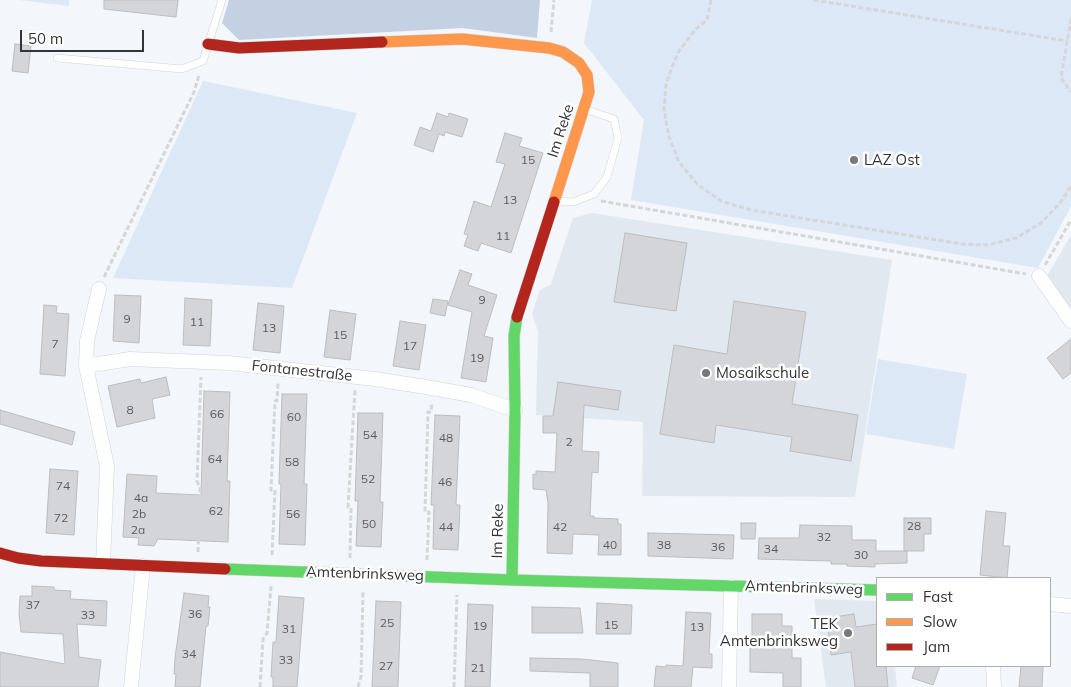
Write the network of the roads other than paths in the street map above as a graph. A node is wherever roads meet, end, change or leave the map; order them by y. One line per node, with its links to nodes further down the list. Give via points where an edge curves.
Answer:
1 (222, 0): 2 (lane)
2 (208, 44): 3 (lane, via 203,61 182,69); 4 (street, Im Reke, via 238,48 462,39 549,48 563,52 579,63 587,75 590,92)
3 (57, 58)
4 (584, 109): 5 (street, Im Reke); 5 (lane, via 614,119 618,138 607,177 594,194 573,202)
5 (555, 201): 10 (street, Im Reke, via 516,319)
6 (1039, 276): 8 (street)
7 (99, 289): 9 (street, via 87,340)
8 (1071, 321)
9 (86, 366): 10 (street, Fontanestraße, via 130,359 280,368 432,388 471,395); 12 (street, via 107,466)
10 (515, 410): 14 (street, Im Reke)
11 (0, 553): 12 (street, Amtenbrinksweg, via 41,561)
12 (103, 564): 13 (street, Amtenbrinksweg)
13 (143, 566): 14 (street, Amtenbrinksweg); 20 (street)
14 (512, 580): 15 (street, Amtenbrinksweg)
15 (731, 586): 16 (street, Amtenbrinksweg); 21 (street, Amtenbrinksweg)
16 (876, 590)
17 (1051, 604): 18 (street)
18 (1071, 606)
19 (993, 667): 22 (street)
20 (131, 687)
21 (729, 687)
22 (994, 687)

